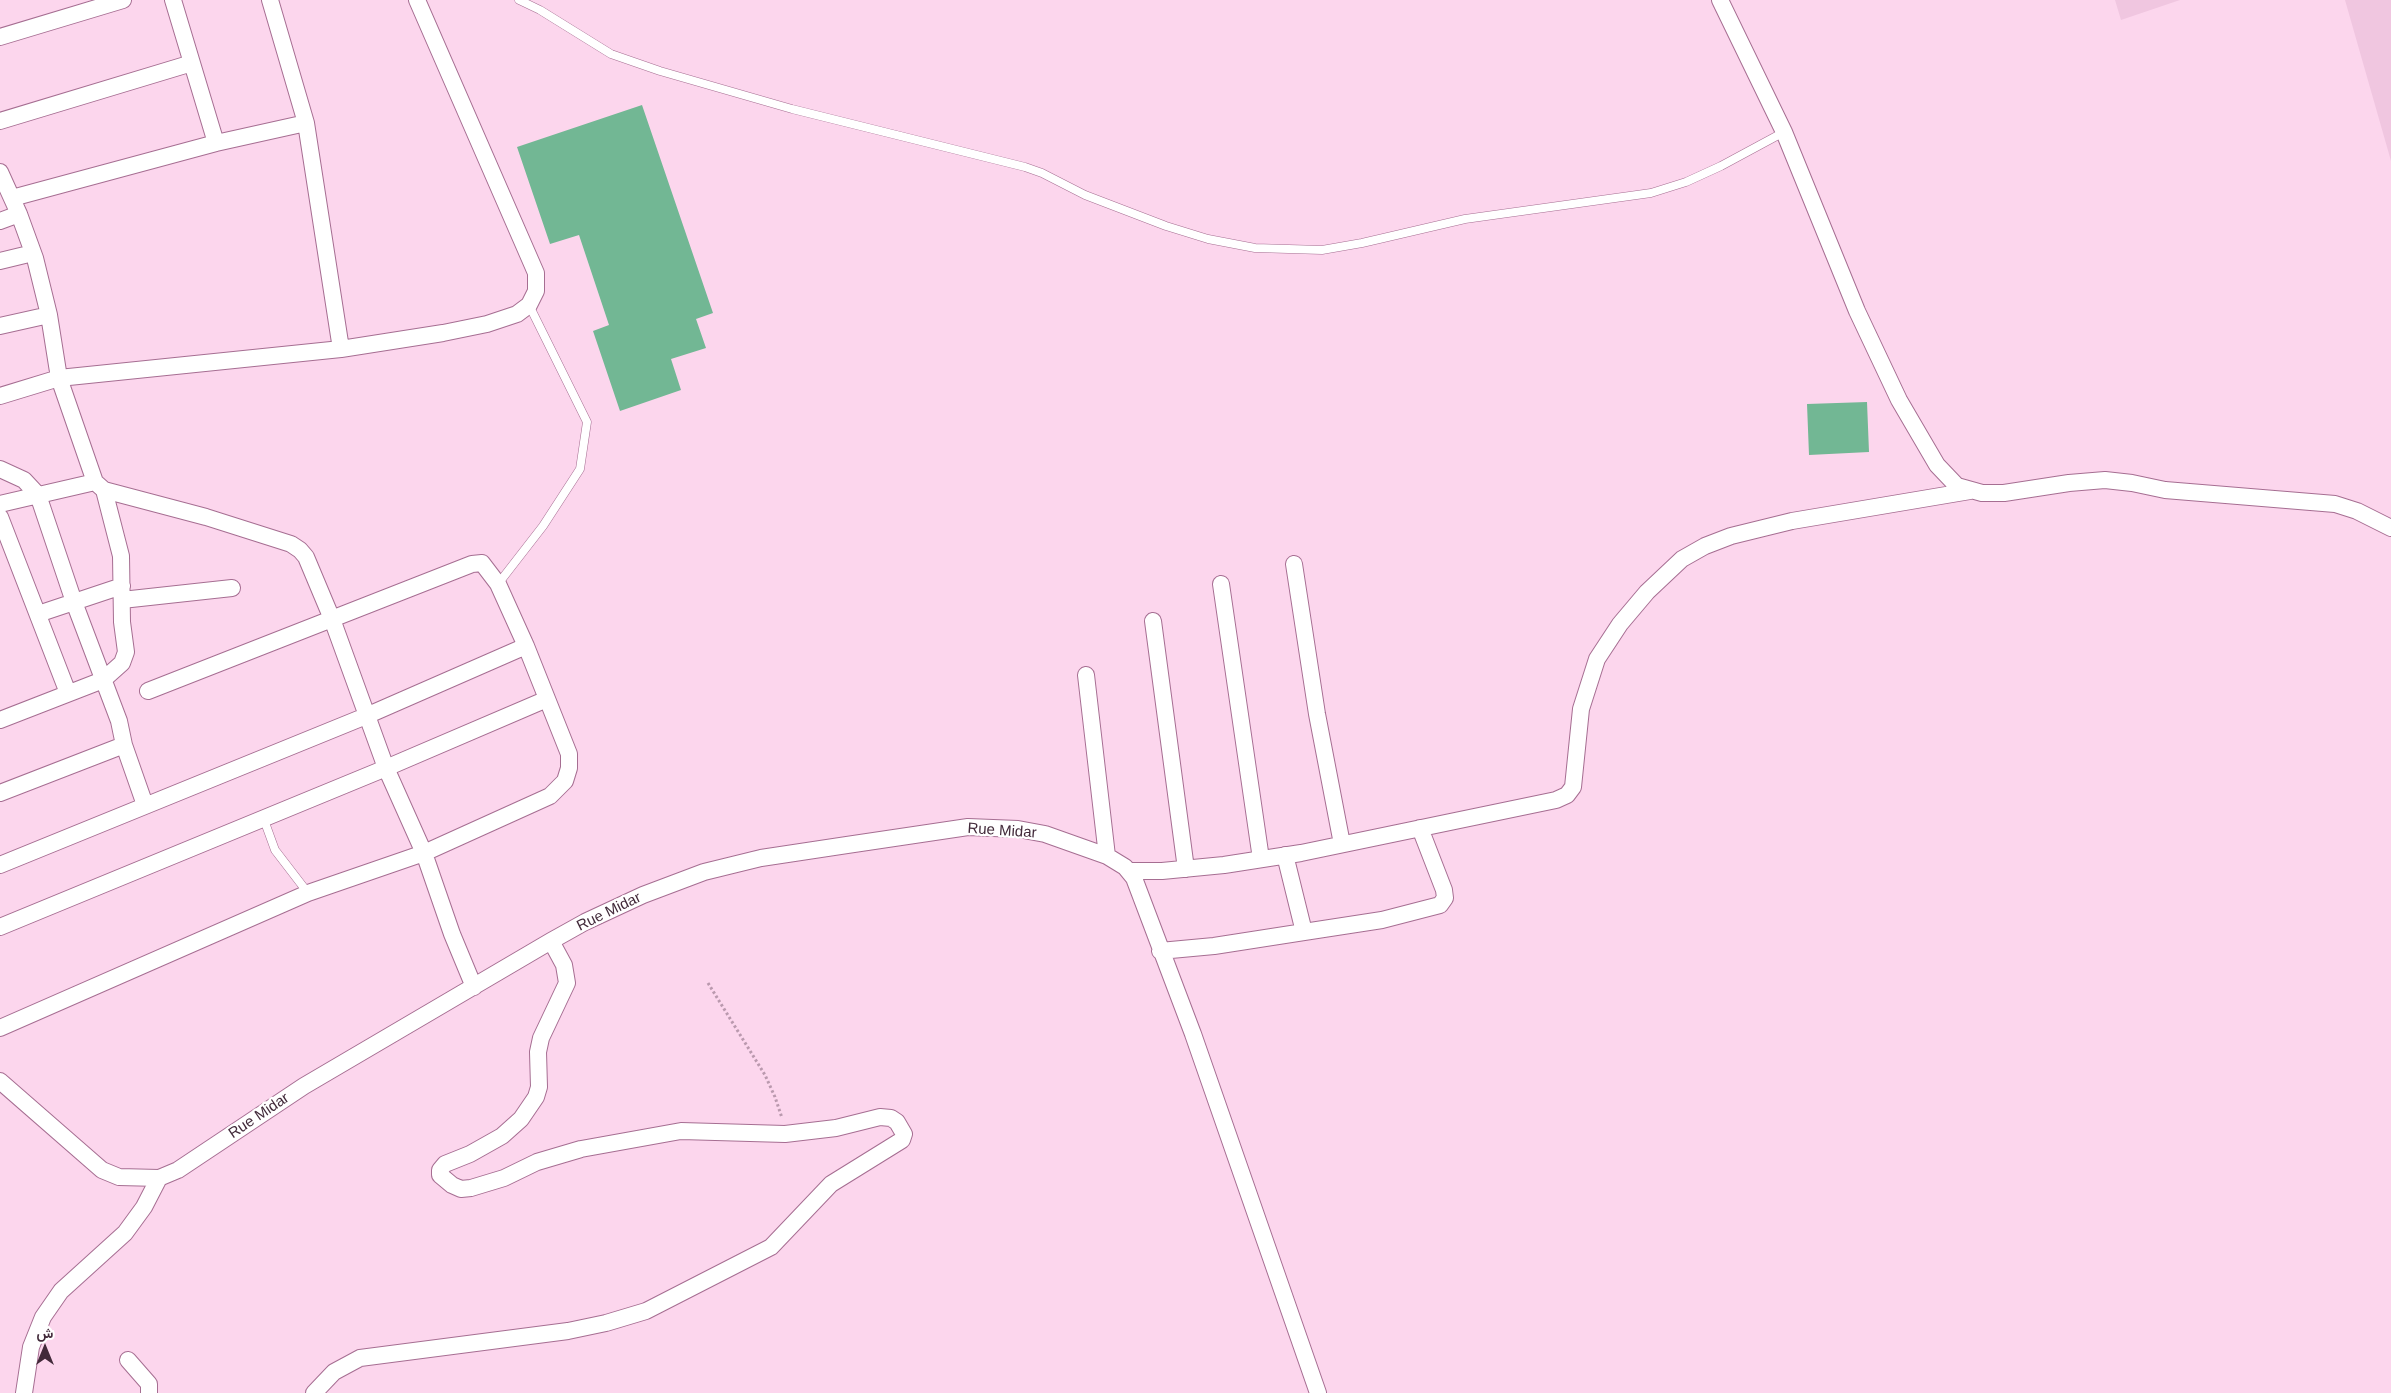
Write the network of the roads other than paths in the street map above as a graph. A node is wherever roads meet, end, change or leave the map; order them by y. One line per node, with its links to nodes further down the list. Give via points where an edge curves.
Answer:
1 (123, 0): 7 (street)
2 (173, 0): 8 (street)
3 (270, 0): 10 (street)
4 (417, 0): 19 (street, via 536,273 536,291)
5 (519, 0): 11 (lane, via 611,54 660,72 1024,167 1166,226 1208,239 1255,248 1322,250 1362,244 1465,219 1652,193 1721,166)
6 (1720, 0): 11 (street)
7 (0, 37)
8 (192, 63): 9 (street); 12 (street)
9 (0, 121)
10 (306, 123): 12 (street); 22 (street)
11 (1784, 132): 27 (street, via 1857,311 1899,400 1937,465 1957,486)
12 (216, 143): 14 (street)
13 (0, 172): 14 (street)
14 (12, 198): 15 (street)
15 (20, 214): 16 (street); 17 (street)
16 (0, 221)
17 (33, 252): 18 (street); 20 (street)
18 (0, 261)
19 (529, 304): 22 (street, via 517,314 487,324); 33 (lane, via 587,422 580,469 543,526)
20 (49, 315): 21 (street); 23 (street)
21 (0, 326)
22 (342, 349): 23 (street)
23 (59, 378): 24 (street); 26 (street)
24 (0, 396)
25 (0, 469): 28 (street, via 24,480)
26 (99, 486): 28 (street); 36 (street, via 121,556); 39 (street, via 291,544 309,563)
27 (1970, 491): 31 (street, via 2004,493 2104,480 2175,491 2336,504); 54 (street, via 1792,521 1731,536 1682,559 1641,598 1597,660 1580,709 1576,776 1567,794 1556,800)
28 (38, 495): 29 (street); 37 (street)
29 (0, 504)
30 (0, 517): 38 (street)
31 (2391, 528)
32 (1294, 564): 55 (street, via 1317,714)
33 (498, 584): 39 (street, via 482,563 472,564); 41 (street)
34 (1221, 584): 59 (street)
35 (232, 588): 36 (street)
36 (122, 593): 37 (street); 43 (street, via 126,652 122,663)
37 (74, 602): 38 (street); 43 (street)
38 (38, 614): 45 (street)
39 (332, 619): 44 (street); 47 (street)
40 (1153, 621): 61 (street)
41 (526, 646): 46 (street); 47 (street)
42 (1086, 675): 58 (street)
43 (103, 680): 45 (street); 49 (street)
44 (148, 690)
45 (68, 693): 48 (street)
46 (547, 699): 50 (street); 56 (street, via 569,754 565,781 550,796)
47 (366, 716): 50 (street); 52 (street)
48 (1, 718)
49 (124, 745): 51 (street); 52 (street)
50 (386, 768): 53 (street); 56 (street)
51 (0, 793)
52 (145, 805): 60 (street)
53 (263, 817): 63 (lane, via 275,850); 64 (street)
54 (1420, 828): 55 (street); 65 (street, via 1444,890 1442,904 1382,920)
55 (1342, 844): 57 (street)
56 (424, 853): 63 (street); 68 (street)
57 (1285, 855): 59 (street); 65 (street)
58 (1108, 856): 62 (street, Rue Midar); 66 (street, Rue Midar, via 1045,834 1018,829 978,828 761,858 704,872 642,895)
59 (1261, 859): 61 (street)
60 (0, 865)
61 (1186, 869): 62 (street)
62 (1129, 871): 67 (street, Rue Midar, via 1145,904)
63 (308, 893): 69 (street)
64 (0, 927)
65 (1304, 932): 67 (street)
66 (551, 941): 68 (street, Rue Midar); 75 (street, via 564,965 567,983 541,1038 536,1097 521,1119 502,1136 445,1164 440,1170 444,1180 460,1189 471,1188 504,1178 537,1162 581,1150 681,1131 785,1134 836,1128 880,1117 897,1122 904,1134 902,1140 832,1184 771,1247 646,1310 568,1331 360,1358 334,1372)
67 (1160, 952): 76 (street, Rue Midar, via 1193,1034)
68 (474, 986): 71 (street, Rue Midar, via 304,1086 178,1170)
69 (0, 1028)
70 (0, 1081): 71 (street, Rue Midar, via 102,1170 119,1177)
71 (159, 1178): 73 (street, via 125,1233 61,1291 43,1317 32,1346)
72 (128, 1360): 74 (street, via 149,1384)
73 (24, 1393)
74 (150, 1393)
75 (314, 1393)
76 (1318, 1393)

